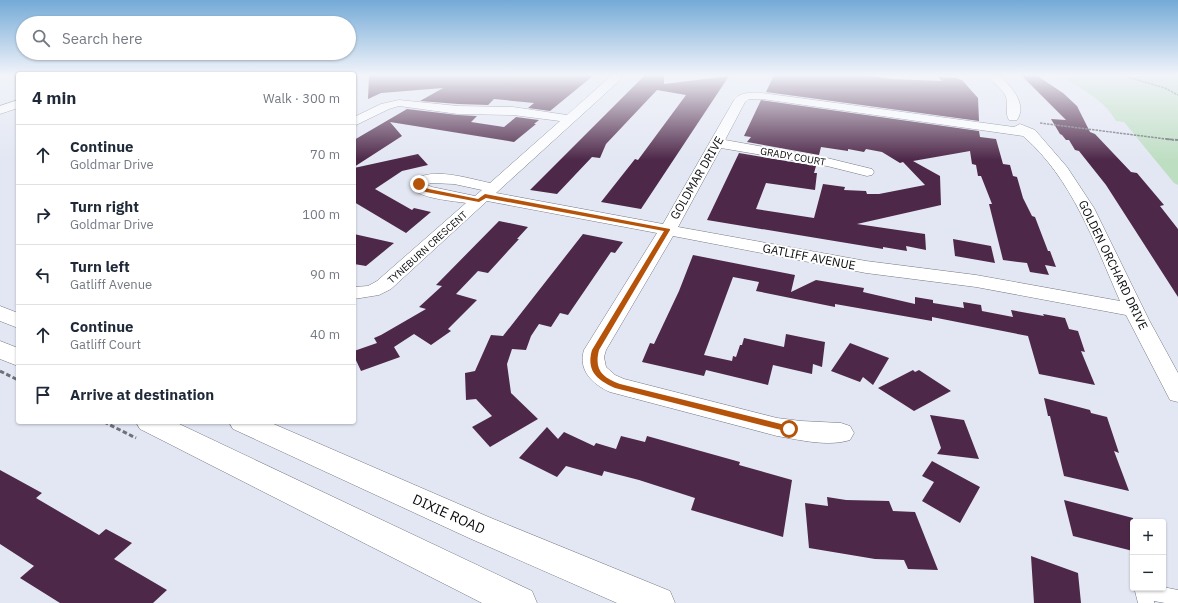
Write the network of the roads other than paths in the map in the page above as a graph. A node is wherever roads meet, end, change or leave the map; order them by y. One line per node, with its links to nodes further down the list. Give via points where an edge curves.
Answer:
1 (398, 103): 10 (street, via 385,106)
2 (400, 103): 9 (street, via 458,110 513,111)
3 (587, 103): 9 (street, TYNEBURN CRESCENT)
4 (738, 103): 12 (street, GOLDMAR DRIVE)
5 (816, 103): 11 (street, GOLDMAR DRIVE)
6 (1013, 103): 11 (street)
7 (16, 105): 8 (main road)
8 (0, 110)
9 (570, 118): 14 (street, TYNEBURN CRESCENT)
10 (356, 121)
11 (1021, 126): 17 (street, GOLDEN ORCHARD DRIVE, via 1060,167 1074,188 1093,220)
12 (718, 143): 13 (street, GRADY COURT, via 827,162); 15 (street, GOLDMAR DRIVE)
13 (867, 172)
14 (486, 195): 15 (street, GATLIFF AVENUE); 16 (street, TYNEBURN CRESCENT, via 384,286 372,291)
15 (668, 230): 17 (street, GATLIFF AVENUE, via 866,267 976,281); 25 (street, GOLDMAR DRIVE, via 595,350 592,361 596,372 618,386 777,427)
16 (356, 293)
17 (1134, 310): 22 (street, GOLDEN ORCHARD DRIVE)
18 (0, 313): 19 (main road)
19 (16, 320)
20 (0, 349): 21 (main road)
21 (16, 357)
22 (1178, 394)
23 (154, 424): 27 (main road)
24 (247, 424): 28 (main road, DIXIE ROAD, via 480,528)
25 (842, 433)
26 (1178, 598): 29 (lane, via 1143,591)
27 (519, 603)
28 (657, 603)
29 (1146, 603)

